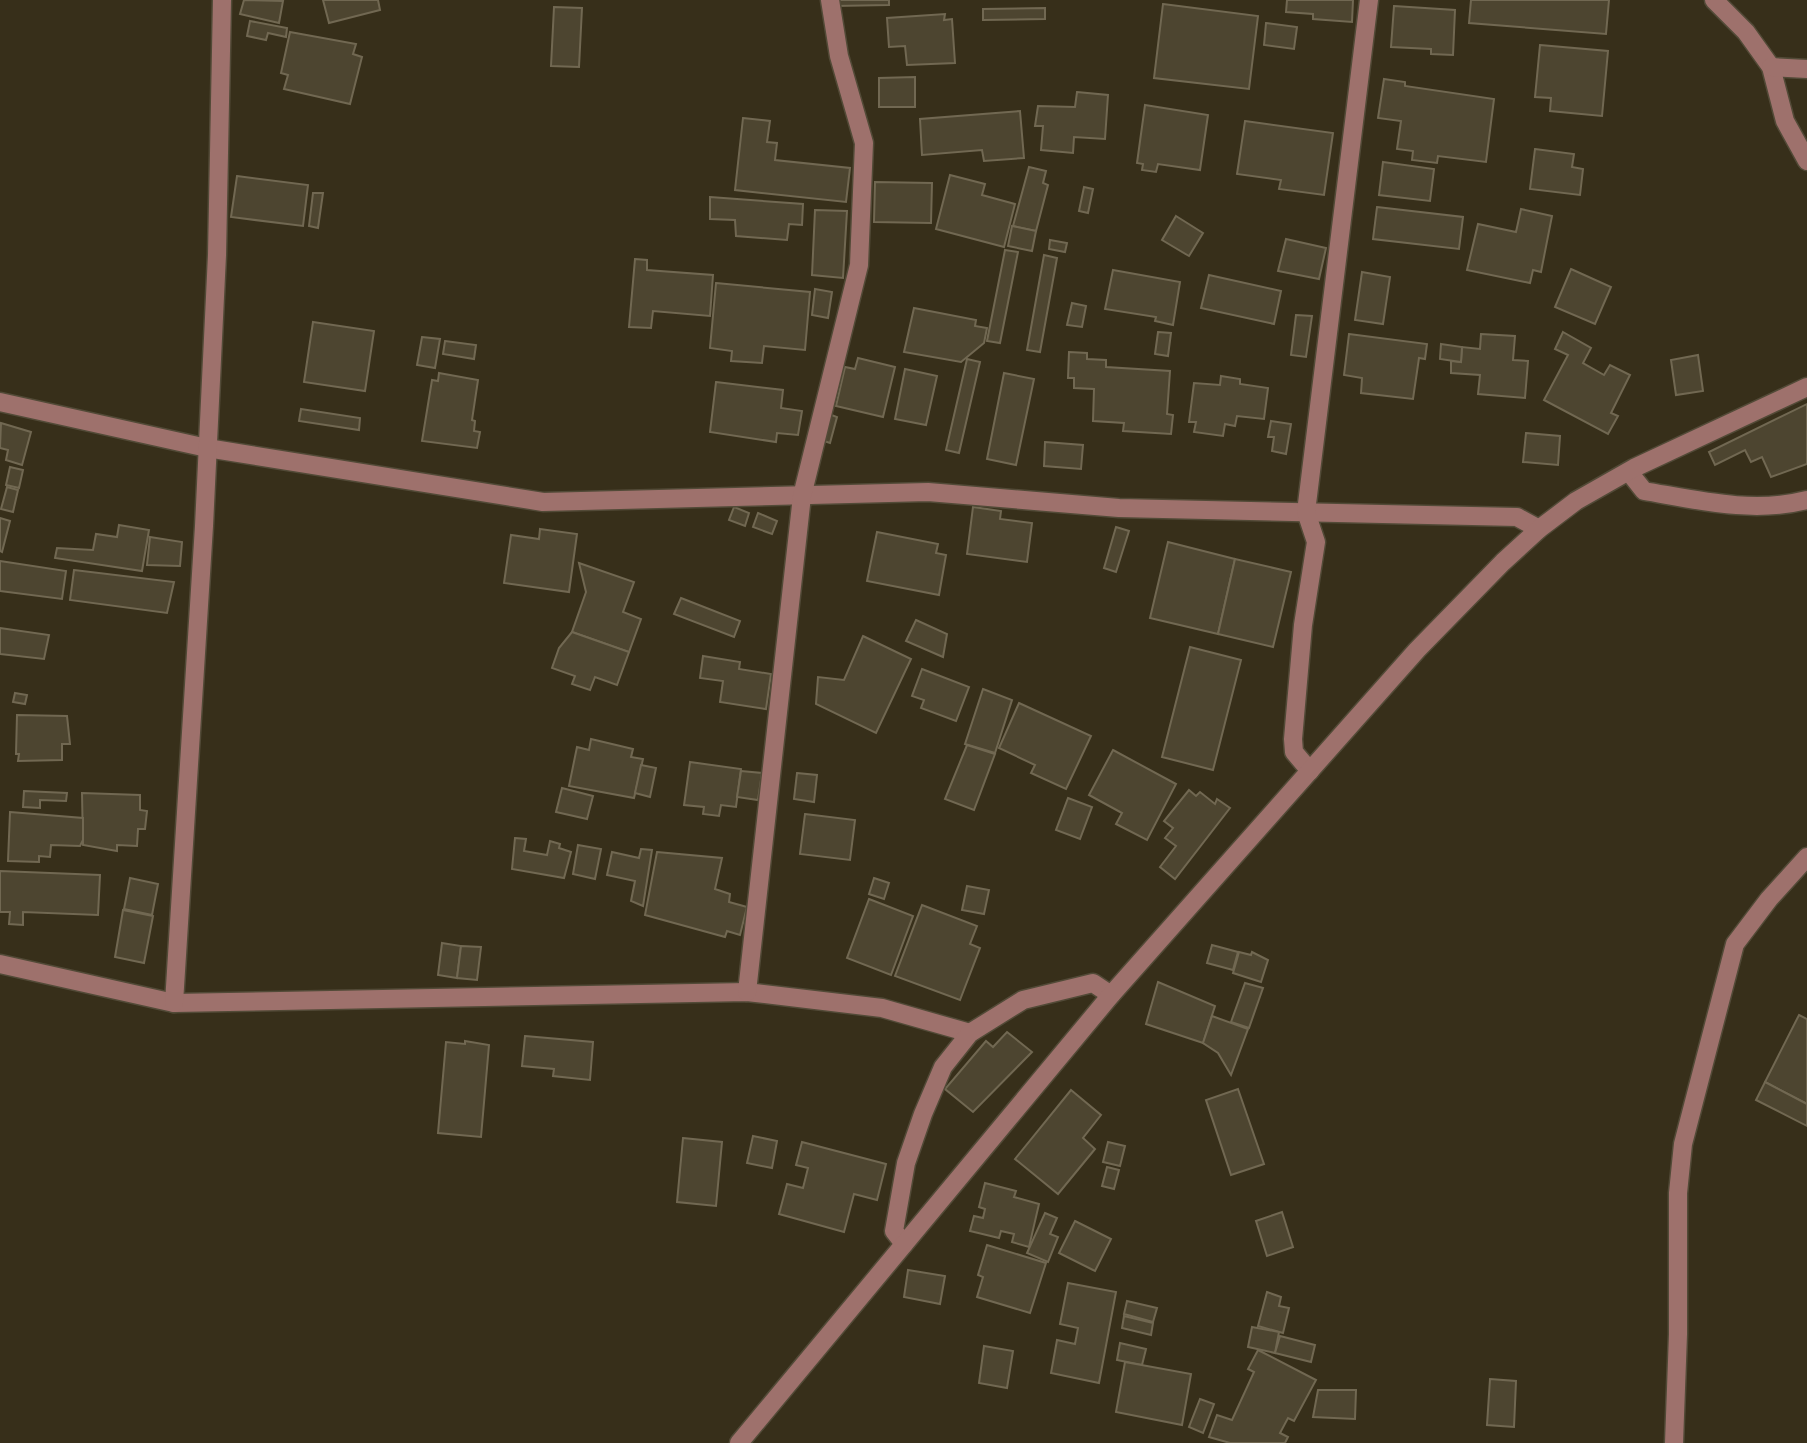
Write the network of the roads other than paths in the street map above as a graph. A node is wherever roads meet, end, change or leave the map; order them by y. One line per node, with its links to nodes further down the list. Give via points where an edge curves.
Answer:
1 (222, 0): 10 (street, via 217,255)
2 (830, 0): 12 (street, via 839,56 864,143 863,211 859,265)
3 (1369, 0): 14 (street)
4 (1714, 0): 5 (street, via 1746,32)
5 (1771, 67): 6 (street); 7 (street, via 1785,121)
6 (1807, 69)
7 (1807, 161)
8 (1807, 387): 11 (street)
9 (0, 402): 10 (street)
10 (207, 448): 12 (street, via 543,502); 21 (street)
11 (1629, 472): 13 (street, via 1644,491 1734,506); 15 (street, via 1576,501)
12 (802, 496): 14 (street, via 928,492 1119,508); 19 (street)
13 (1807, 499)
14 (1306, 512): 15 (street, via 1517,517); 16 (street, via 1316,542 1293,739 1294,752)
15 (1539, 529): 16 (street, via 1417,650)
16 (1310, 771): 20 (street)
17 (1807, 857): 25 (street, via 1735,944 1683,1144 1678,1193)
18 (0, 964): 21 (street)
19 (747, 992): 21 (street); 22 (street, via 882,1008)
20 (1111, 995): 22 (street, via 1093,982 1023,1000); 23 (street)
21 (174, 1003)
22 (970, 1033): 23 (street, via 943,1068 906,1163 894,1231)
23 (904, 1244): 24 (street)
24 (739, 1443)
25 (1674, 1443)

